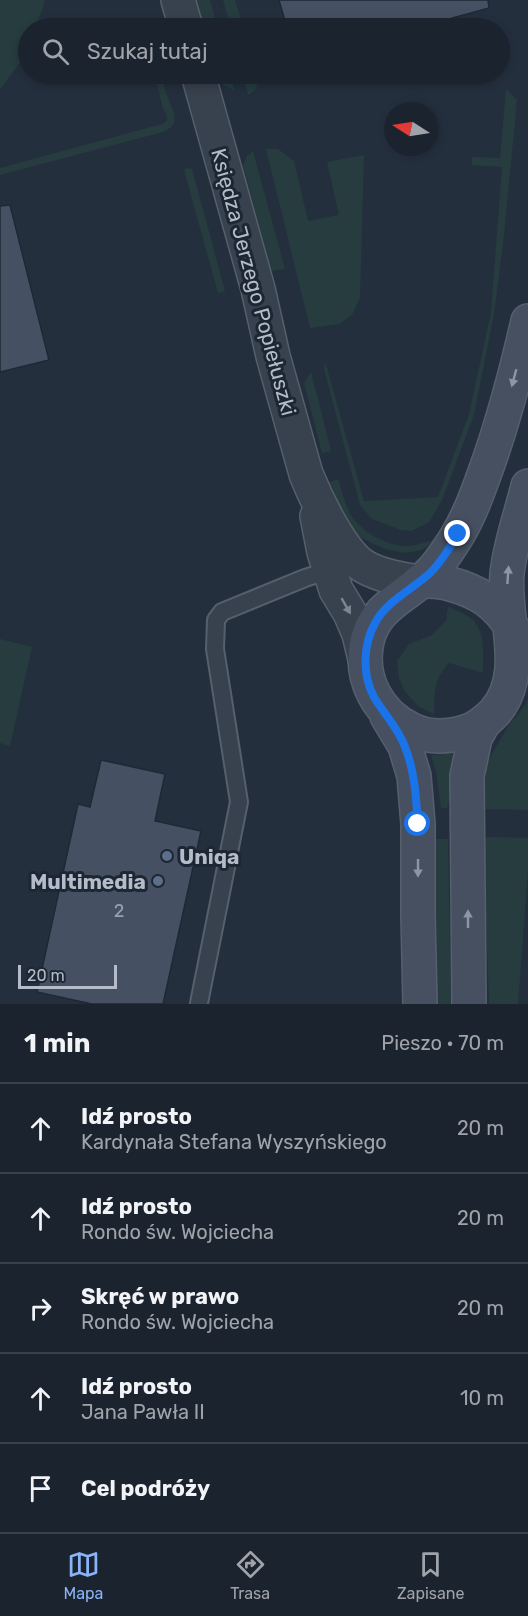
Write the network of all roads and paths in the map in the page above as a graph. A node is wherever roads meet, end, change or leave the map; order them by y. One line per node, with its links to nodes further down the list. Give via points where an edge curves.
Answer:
1 (178, 0): 2 (street)
2 (183, 18)
3 (201, 84): 6 (street, Księdza Jerzego Popiełuszki)
4 (528, 321): 8 (main road, one-way to 8, via 504,417 479,488 458,534)
5 (528, 486): 9 (main road, one-way to 5, via 507,575)
6 (312, 490): 7 (street, Księdza Jerzego Popiełuszki); 8 (street, Księdza Jerzego Popiełuszki, via 355,559 380,573)
7 (330, 570): 10 (street, Księdza Jerzego Popiełuszki, one-way to 10, via 359,634); 13 (lane, via 222,612 216,620 214,649 239,802)
8 (419, 582): 9 (main road, via 438,581 475,592 504,615); 10 (main road, via 386,607 375,622)
9 (515, 632): 12 (main road, via 516,671 511,690)
10 (365, 659): 11 (main road, via 367,678)
11 (384, 711): 12 (main road, via 399,724 435,736 472,730); 14 (main road, one-way to 14, via 405,746 414,776)
12 (484, 722): 15 (main road, one-way to 12, via 467,776 475,738)
13 (199, 1003)
14 (420, 1004)
15 (469, 1004)

